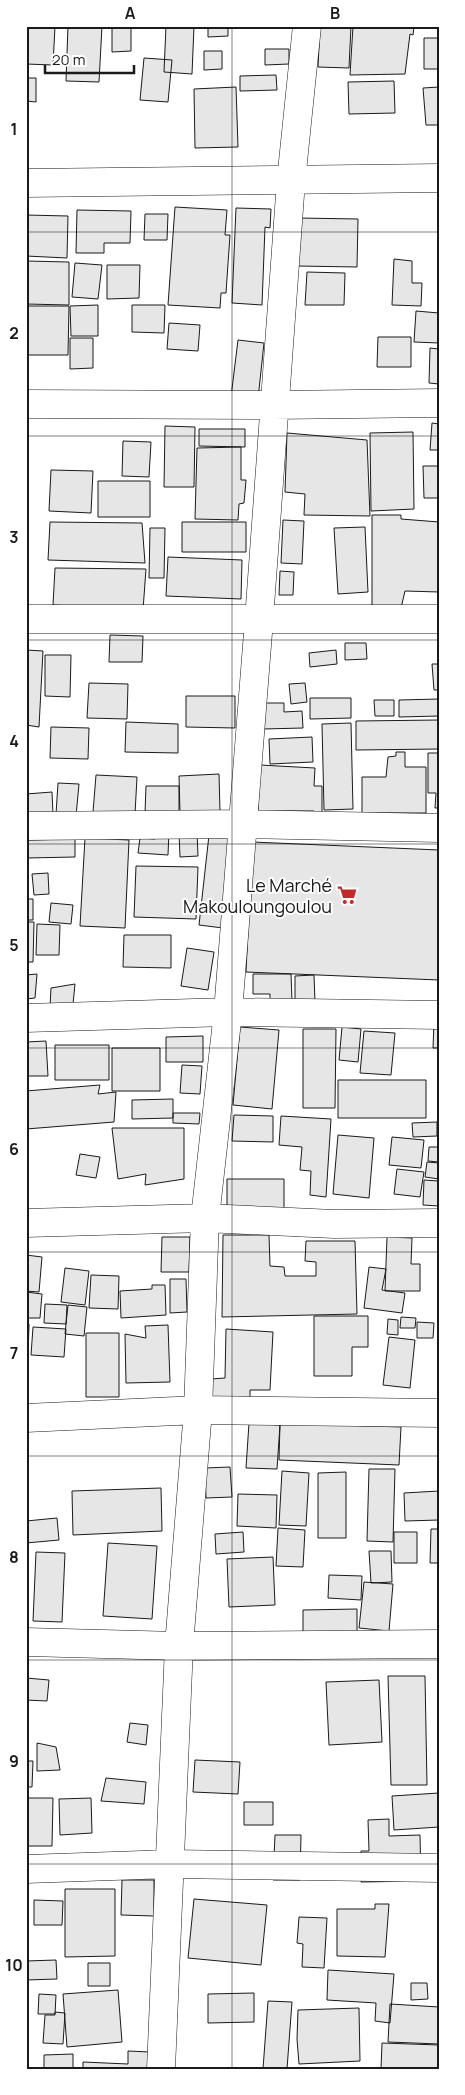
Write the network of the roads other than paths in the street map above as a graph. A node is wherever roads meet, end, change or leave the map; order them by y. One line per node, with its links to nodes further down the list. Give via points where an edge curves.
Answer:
1 (307, 26): 3 (street)
2 (439, 178): 3 (street)
3 (291, 181): 4 (street); 7 (street)
4 (26, 183)
5 (439, 403): 7 (street)
6 (26, 404): 7 (street)
7 (274, 405): 10 (street)
8 (26, 619): 10 (street)
9 (439, 619): 10 (street)
10 (260, 620): 11 (street)
11 (242, 824): 12 (street); 13 (street); 14 (street)
12 (26, 826)
13 (439, 828)
14 (228, 1012): 15 (street); 16 (street); 17 (street)
15 (439, 1015)
16 (26, 1018)
17 (205, 1218): 18 (street); 19 (street, via 334,1224); 20 (street)
18 (26, 1223)
19 (439, 1223)
20 (198, 1410): 21 (street); 22 (street); 25 (street)
21 (439, 1413)
22 (26, 1418)
23 (26, 1642): 25 (street)
24 (439, 1644): 25 (street)
25 (179, 1646): 26 (street)
26 (171, 1864): 27 (street); 28 (street); 29 (street)
27 (439, 1868)
28 (26, 1869)
29 (161, 2069)

